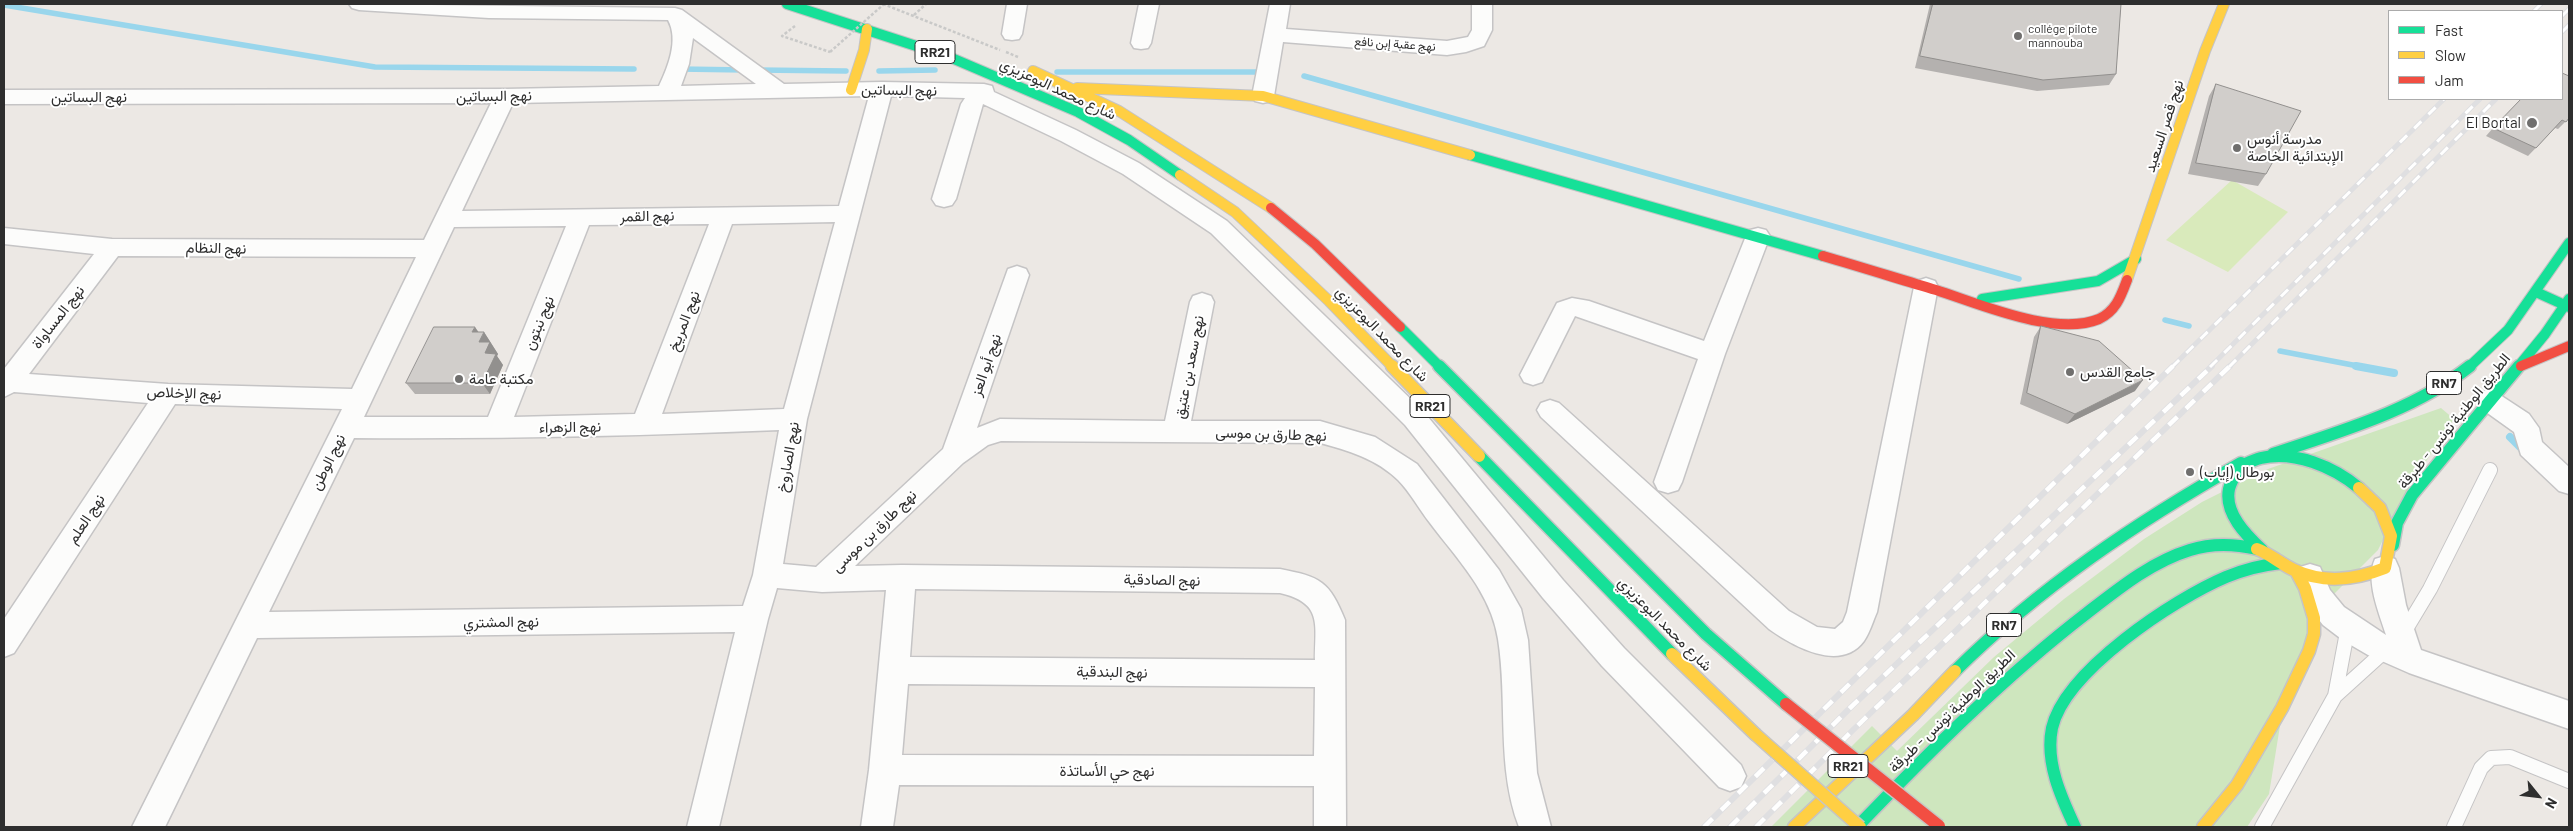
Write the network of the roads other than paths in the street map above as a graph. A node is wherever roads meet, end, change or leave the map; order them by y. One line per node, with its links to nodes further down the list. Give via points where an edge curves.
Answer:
1 (362, 4): 8 (street, via 489,12 660,12)
2 (787, 4): 9 (main road, شارع محمد البوعزيزي / RR21)
3 (1017, 4): 10 (street)
4 (1150, 4): 12 (street)
5 (1280, 4): 11 (street)
6 (1482, 4): 11 (street, نهج عقبة إبن نافع, via 1482,30 1477,41 1466,46 1447,48)
7 (2224, 4): 38 (main road, نهج قصر السعيد, via 2205,51)
8 (677, 17): 16 (street); 19 (street, via 683,43 680,62)
9 (867, 30): 17 (main road); 25 (main road, شارع محمد البوعزيزي / RR21, via 947,56 1026,88)
10 (1012, 34)
11 (1274, 35): 22 (street)
12 (1140, 43)
13 (1020, 62): 14 (main road, شارع محمد البوعزيزي / RR21)
14 (1074, 88): 18 (main road, نهج قصر السعيد); 27 (main road, شارع محمد البوعزيزي / RR21, via 1119,111)
15 (882, 89): 17 (street, نهج البساتين); 20 (street, نهج البساتين); 29 (street, نهج الصاروخ)
16 (778, 90): 17 (street, نهج البساتين); 19 (street, نهج البساتين)
17 (851, 90)
18 (1172, 90): 22 (main road, نهج قصر السعيد); 24 (main road)
19 (667, 92): 21 (street, نهج البساتين)
20 (978, 92): 25 (main road, via 1036,104); 28 (street); 85 (street, via 1133,171 1186,201 1219,227 1414,418 1565,603 1613,657)
21 (505, 96): 23 (street, نهج البساتين); 32 (street, نهج الوطن)
22 (1263, 96): 34 (main road, نهج قصر السعيد)
23 (4, 97)
24 (1144, 100)
25 (1129, 140): 82 (main road, شارع محمد البوعزيزي / RR21, via 1235,212 1329,301 1643,625)
26 (1195, 145): 27 (main road)
27 (1257, 197): 80 (main road, شارع محمد البوعزيزي / RR21, via 1315,244 1379,305 1706,634)
28 (944, 199)
29 (847, 214): 30 (street, نهج القمر); 54 (street, نهج الصاروخ)
30 (724, 216): 31 (street, نهج القمر); 55 (street, نهج المريخ)
31 (581, 217): 32 (street, نهج القمر); 57 (street, نهج نبتون)
32 (446, 219): 37 (street, نهج الوطن)
33 (4, 236): 36 (street, نهج النظام)
34 (1758, 236): 40 (main road, نهج قصر السعيد); 46 (street)
35 (2569, 243): 41 (main road, الطريق الوطنية تونس - طبرقة / RN7)
36 (112, 247): 37 (street, نهج النظام); 49 (street, نهج المساواة)
37 (430, 249): 51 (street, نهج الوطن)
38 (2136, 259): 42 (main road, via 2098,280); 42 (main road, نهج قصر السعيد, via 2120,301 2112,312 2089,322 2072,324 2022,316)
39 (1017, 275): 59 (street, نهج أبو العز)
40 (1926, 287): 42 (main road, نهج قصر السعيد); 53 (street, via 1862,612 1849,636 1837,642 1806,637 1779,620)
41 (2536, 292): 44 (main road); 60 (main road, الطريق الوطنية تونس - طبرقة / RN7, via 2508,330 2477,361 2431,392 2370,421)
42 (1973, 300)
43 (1202, 302): 58 (street, نهج سعد بن عتيق)
44 (2568, 303): 47 (main road, الطريق الوطنية تونس - طبرقة)
45 (2569, 346): 47 (main road)
46 (1712, 354): 48 (street, via 1572,306 1566,310); 63 (street)
47 (2517, 367): 52 (main road, الطريق الوطنية تونس - طبرقة)
48 (1533, 376)
49 (6, 384): 50 (street, نهج الإخلاص)
50 (168, 394): 51 (street, نهج الإخلاص); 75 (street, نهج العلم)
51 (360, 399): 56 (street, نهج الوطن)
52 (2488, 400): 64 (street, via 2520,421 2526,428 2530,447); 66 (main road, الطريق الوطنية تونس - طبرقة, via 2412,495 2397,523)
53 (1550, 410)
54 (794, 419): 55 (street, نهج الزهراء); 69 (street, نهج الصاروخ)
55 (644, 426): 57 (street, نهج الزهراء)
56 (346, 427): 57 (street, نهج الزهراء); 73 (street, نهج الوطن)
57 (496, 429)
58 (1176, 432): 59 (street, نهج طارق بن موسى, via 1000,430 979,438); 94 (street, نهج طارق بن موسى, via 1320,432 1366,445 1407,472 1489,579 1506,609 1513,640 1521,773)
59 (954, 455): 71 (street, نهج طارق بن موسى)
60 (2268, 456): 61 (main road, RN7); 66 (main road, RN7, via 2298,457 2325,466 2355,484 2382,511 2388,524)
61 (2245, 461): 65 (main road, RN7, via 2229,480 2228,500 2234,517); 95 (main road, الطريق الوطنية تونس - طبرقة / RN7, via 2166,505 2090,554 2033,598 1978,647 1913,715)
62 (2490, 470): 76 (lane)
63 (1668, 482)
64 (2569, 483)
65 (2262, 550): 67 (main road, RN7); 97 (main road, الطريق الوطنية تونس - طبرقة / RN7, via 2232,545 2200,548 2172,558 2128,583 2074,621 2007,677)
66 (2389, 557): 68 (main road, RN7, via 2368,576 2348,581); 76 (street, via 2391,605)
67 (2281, 563): 68 (main road, RN7); 99 (main road, via 2246,569 2217,580 2170,609 2100,661 2070,691 2056,717 2051,750 2061,800)
68 (2303, 573): 74 (street, via 2316,595); 100 (main road, via 2314,618 2309,651 2282,708 2237,785)
69 (767, 575): 71 (street, نهج الصادقية); 72 (street, نهج الصاروخ)
70 (902, 577): 71 (street, نهج الصادقية); 77 (street); 78 (street, نهج الصادقية, via 1280,581 1306,587 1322,598 1330,620)
71 (822, 580)
72 (753, 619): 73 (street, نهج المشتري); 91 (street, نهج الصاروخ)
73 (249, 625): 90 (street, نهج الوطن)
74 (2348, 627): 76 (street); 79 (lane)
75 (4, 644)
76 (2399, 649): 79 (lane); 81 (street)
77 (895, 670): 78 (street, نهج البندقية); 83 (street)
78 (1328, 674): 84 (street, نهج الصادقية)
79 (2335, 696): 101 (lane)
80 (1786, 704): 86 (main road, شارع محمد البوعزيزي / RR21, bridge); 98 (main road, bridge)
81 (2569, 715)
82 (1755, 734): 96 (main road, bridge); 97 (main road, شارع محمد البوعزيزي / RR21, bridge)
83 (886, 770): 84 (street, نهج حي الأساتذة); 92 (street)
84 (1329, 771): 93 (street, نهج الصادقية)
85 (1730, 776)
86 (1861, 780)
87 (2569, 781): 102 (lane, via 2510,757 2491,758 2481,768)
88 (1875, 793): 89 (main road, RR21)
89 (1889, 807)
90 (148, 827)
91 (703, 827)
92 (877, 827)
93 (1330, 827)
94 (1535, 827)
95 (1794, 827)
96 (1844, 827)
97 (1859, 827)
98 (1941, 827)
99 (2075, 827)
100 (2203, 827)
101 (2262, 827)
102 (2454, 827)

